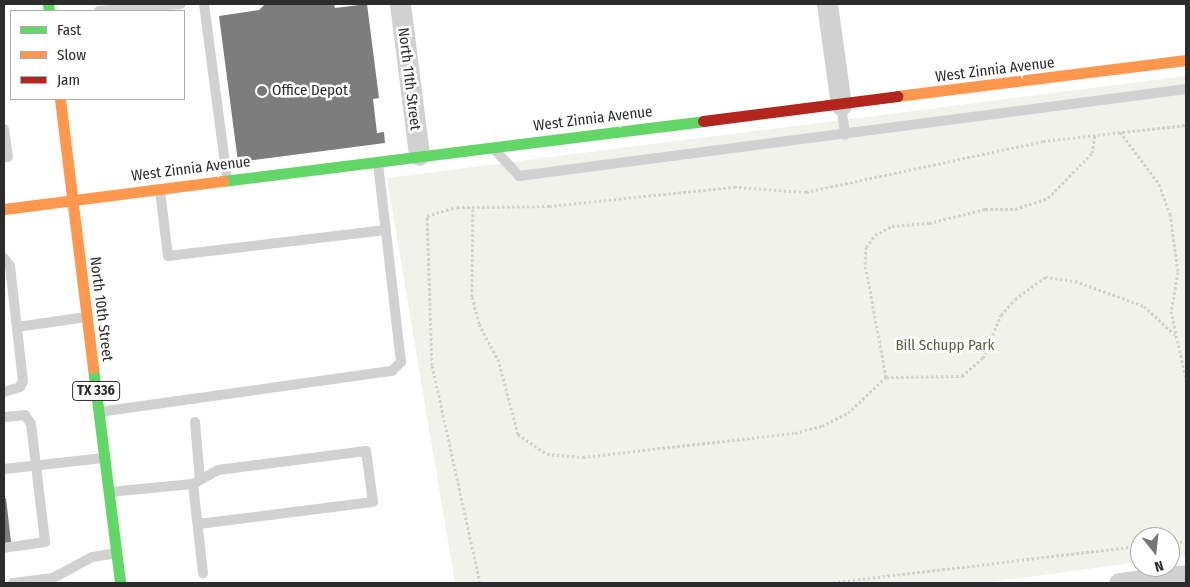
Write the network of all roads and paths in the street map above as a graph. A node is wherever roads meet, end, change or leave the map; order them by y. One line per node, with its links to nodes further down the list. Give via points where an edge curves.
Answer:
1 (180, 4): 5 (lane)
2 (204, 4): 20 (lane)
3 (400, 4): 17 (street, North 11th Street)
4 (827, 4): 10 (street)
5 (120, 7): 6 (lane)
6 (104, 10)
7 (1186, 60): 10 (street, West Zinnia Avenue)
8 (1186, 89): 14 (lane)
9 (60, 100): 22 (street, North 10th Street / TX 336)
10 (841, 105): 14 (lane); 16 (street, West Zinnia Avenue)
11 (1186, 125): 13 (path)
12 (4, 129): 18 (lane, via 8,157)
13 (1120, 132): 15 (path); 29 (path, via 1159,184 1170,214 1178,272 1171,311)
14 (846, 135): 16 (lane, via 519,176)
15 (1095, 135): 23 (path, via 1043,141 806,192 734,188 550,206); 30 (path, via 1092,152 1048,198 1014,209 985,209 929,223 892,226 876,235 866,247 865,264)
16 (492, 146): 17 (street, West Zinnia Avenue)
17 (419, 155): 19 (street, West Zinnia Avenue)
18 (4, 157)
19 (377, 160): 20 (street, West Zinnia Avenue); 25 (lane)
20 (228, 179): 21 (street, West Zinnia Avenue)
21 (159, 188): 22 (street, West Zinnia Avenue); 25 (lane, via 168,256)
22 (72, 199): 24 (street, West Zinnia Avenue); 27 (street, North 10th Street / TX 336)
23 (473, 208): 30 (path, via 472,297 479,324 498,359 518,434 547,454 583,457 795,433 848,413); 50 (path, via 457,207 427,216 432,365)
24 (4, 209)
25 (384, 230): 33 (lane, via 401,362 392,371)
26 (4, 258): 28 (lane, via 10,266)
27 (87, 317): 28 (lane); 33 (street, North 10th Street / TX 336)
28 (17, 327): 32 (lane, via 23,381 20,387)
29 (1176, 335): 30 (path, via 1144,306 1075,281 1045,277 1014,299 1001,315 983,358 962,376); 31 (path)
30 (886, 377)
31 (1186, 380)
32 (4, 392)
33 (98, 412): 36 (street, North 10th Street / TX 336)
34 (4, 417): 37 (lane, via 25,415 29,419)
35 (195, 422): 39 (lane)
36 (104, 458): 37 (lane); 40 (street, North 10th Street / TX 336)
37 (36, 466): 38 (lane); 43 (lane, via 45,542)
38 (4, 469)
39 (197, 482): 40 (lane); 41 (lane); 41 (lane, via 218,470 366,451 373,502)
40 (109, 492): 44 (street, North 10th Street / TX 336)
41 (198, 524): 45 (lane)
42 (1130, 547): 51 (path)
43 (4, 548)
44 (116, 553): 47 (lane, via 92,556); 49 (street, North 10th Street / TX 336)
45 (203, 573)
46 (1186, 575): 52 (street)
47 (53, 581): 48 (lane)
48 (13, 583)
49 (120, 583)
50 (480, 583)
51 (828, 583)
52 (1119, 583)

